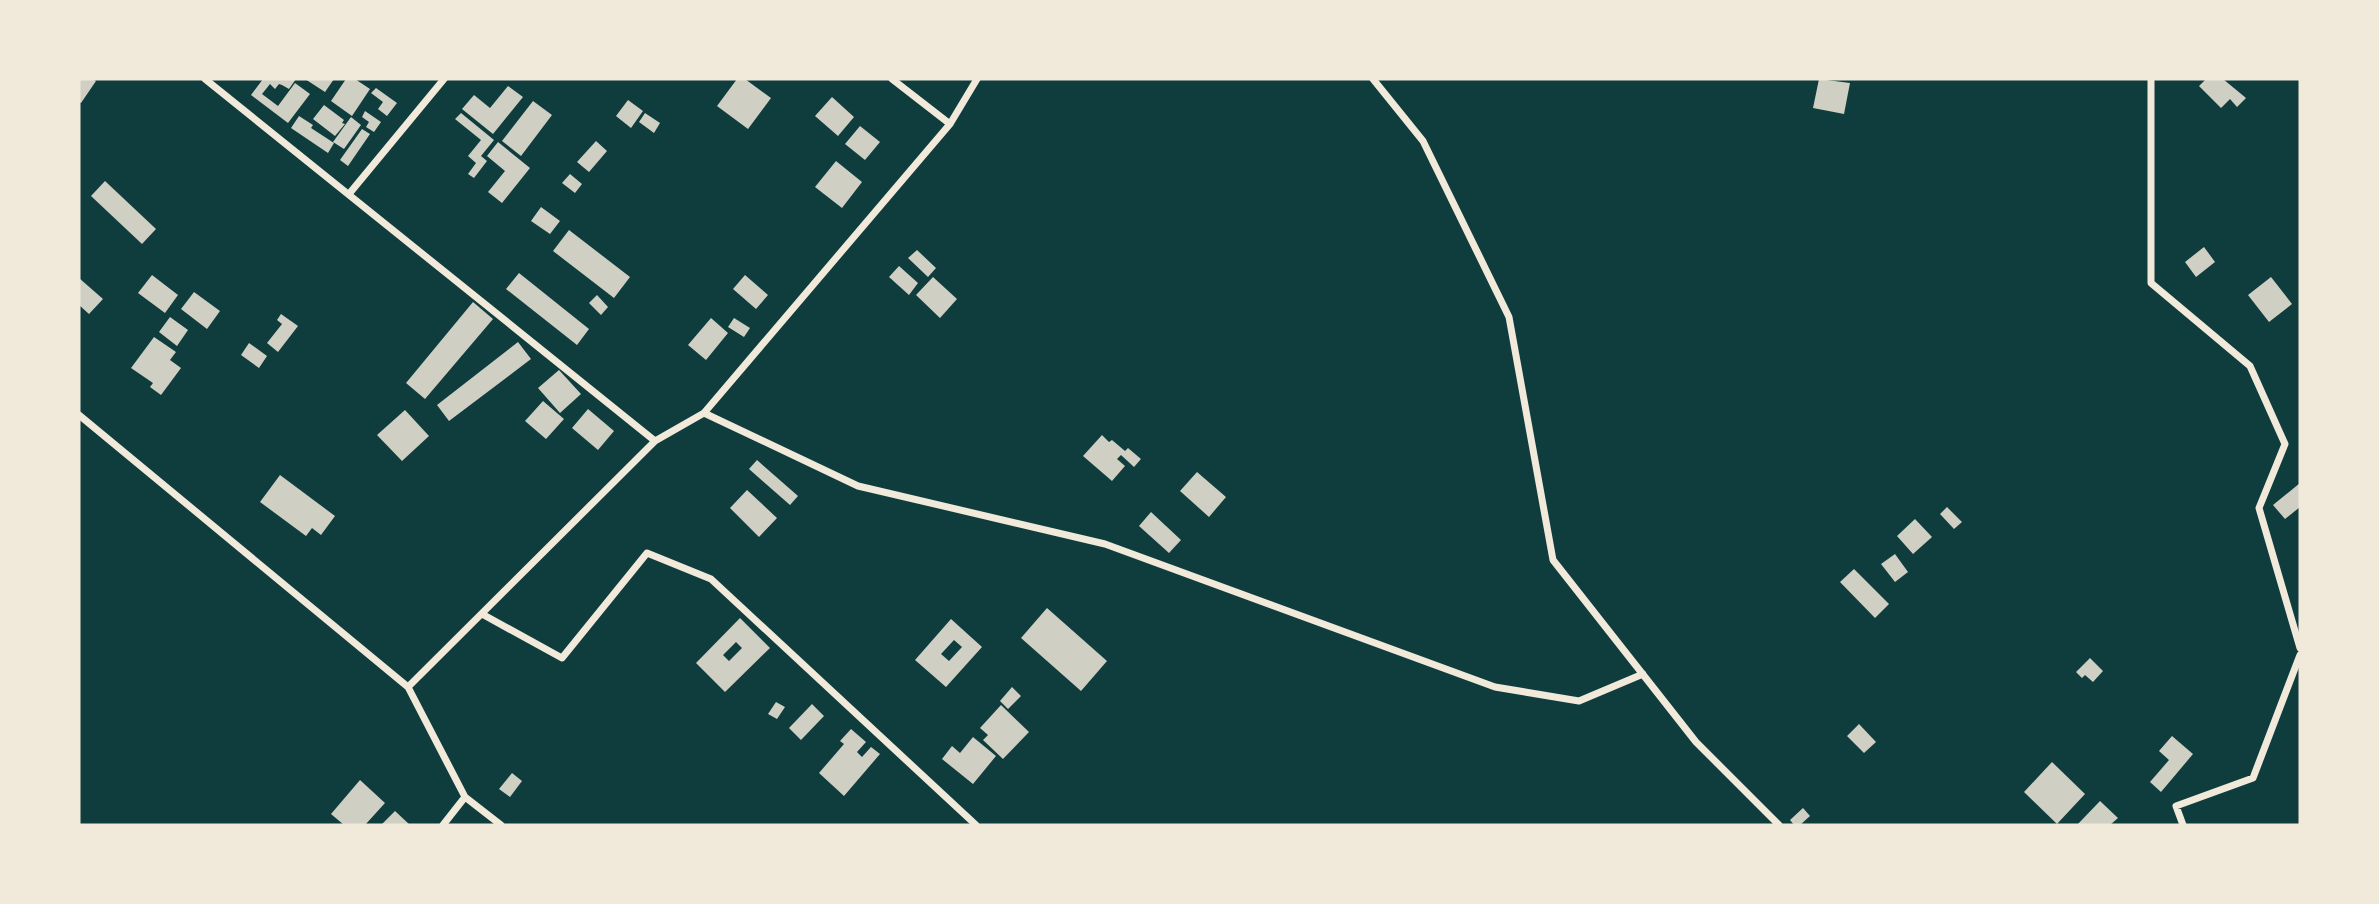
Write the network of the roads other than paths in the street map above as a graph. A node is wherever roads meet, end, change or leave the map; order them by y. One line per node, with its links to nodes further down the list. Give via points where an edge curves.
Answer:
1 (205, 79): 8 (street)
2 (444, 79): 8 (street)
3 (892, 79): 7 (street)
4 (977, 79): 7 (street)
5 (1373, 79): 15 (street, via 1423,141 1509,317 1553,559)
6 (2151, 79): 13 (street, via 2151,283 2250,366 2285,444 2259,508)
7 (950, 124): 9 (street)
8 (349, 194): 11 (street)
9 (704, 413): 11 (street); 15 (street, via 858,486 1105,544 1495,687 1579,701)
10 (79, 415): 16 (street)
11 (655, 442): 12 (street)
12 (482, 614): 16 (street); 20 (street, via 562,658 647,553 712,579)
13 (2300, 648)
14 (2300, 655): 22 (street, via 2253,778 2176,806)
15 (1643, 674): 21 (street, via 1696,741)
16 (408, 687): 17 (street)
17 (465, 797): 18 (street); 19 (street)
18 (443, 825)
19 (501, 825)
20 (976, 825)
21 (1779, 825)
22 (2183, 825)

